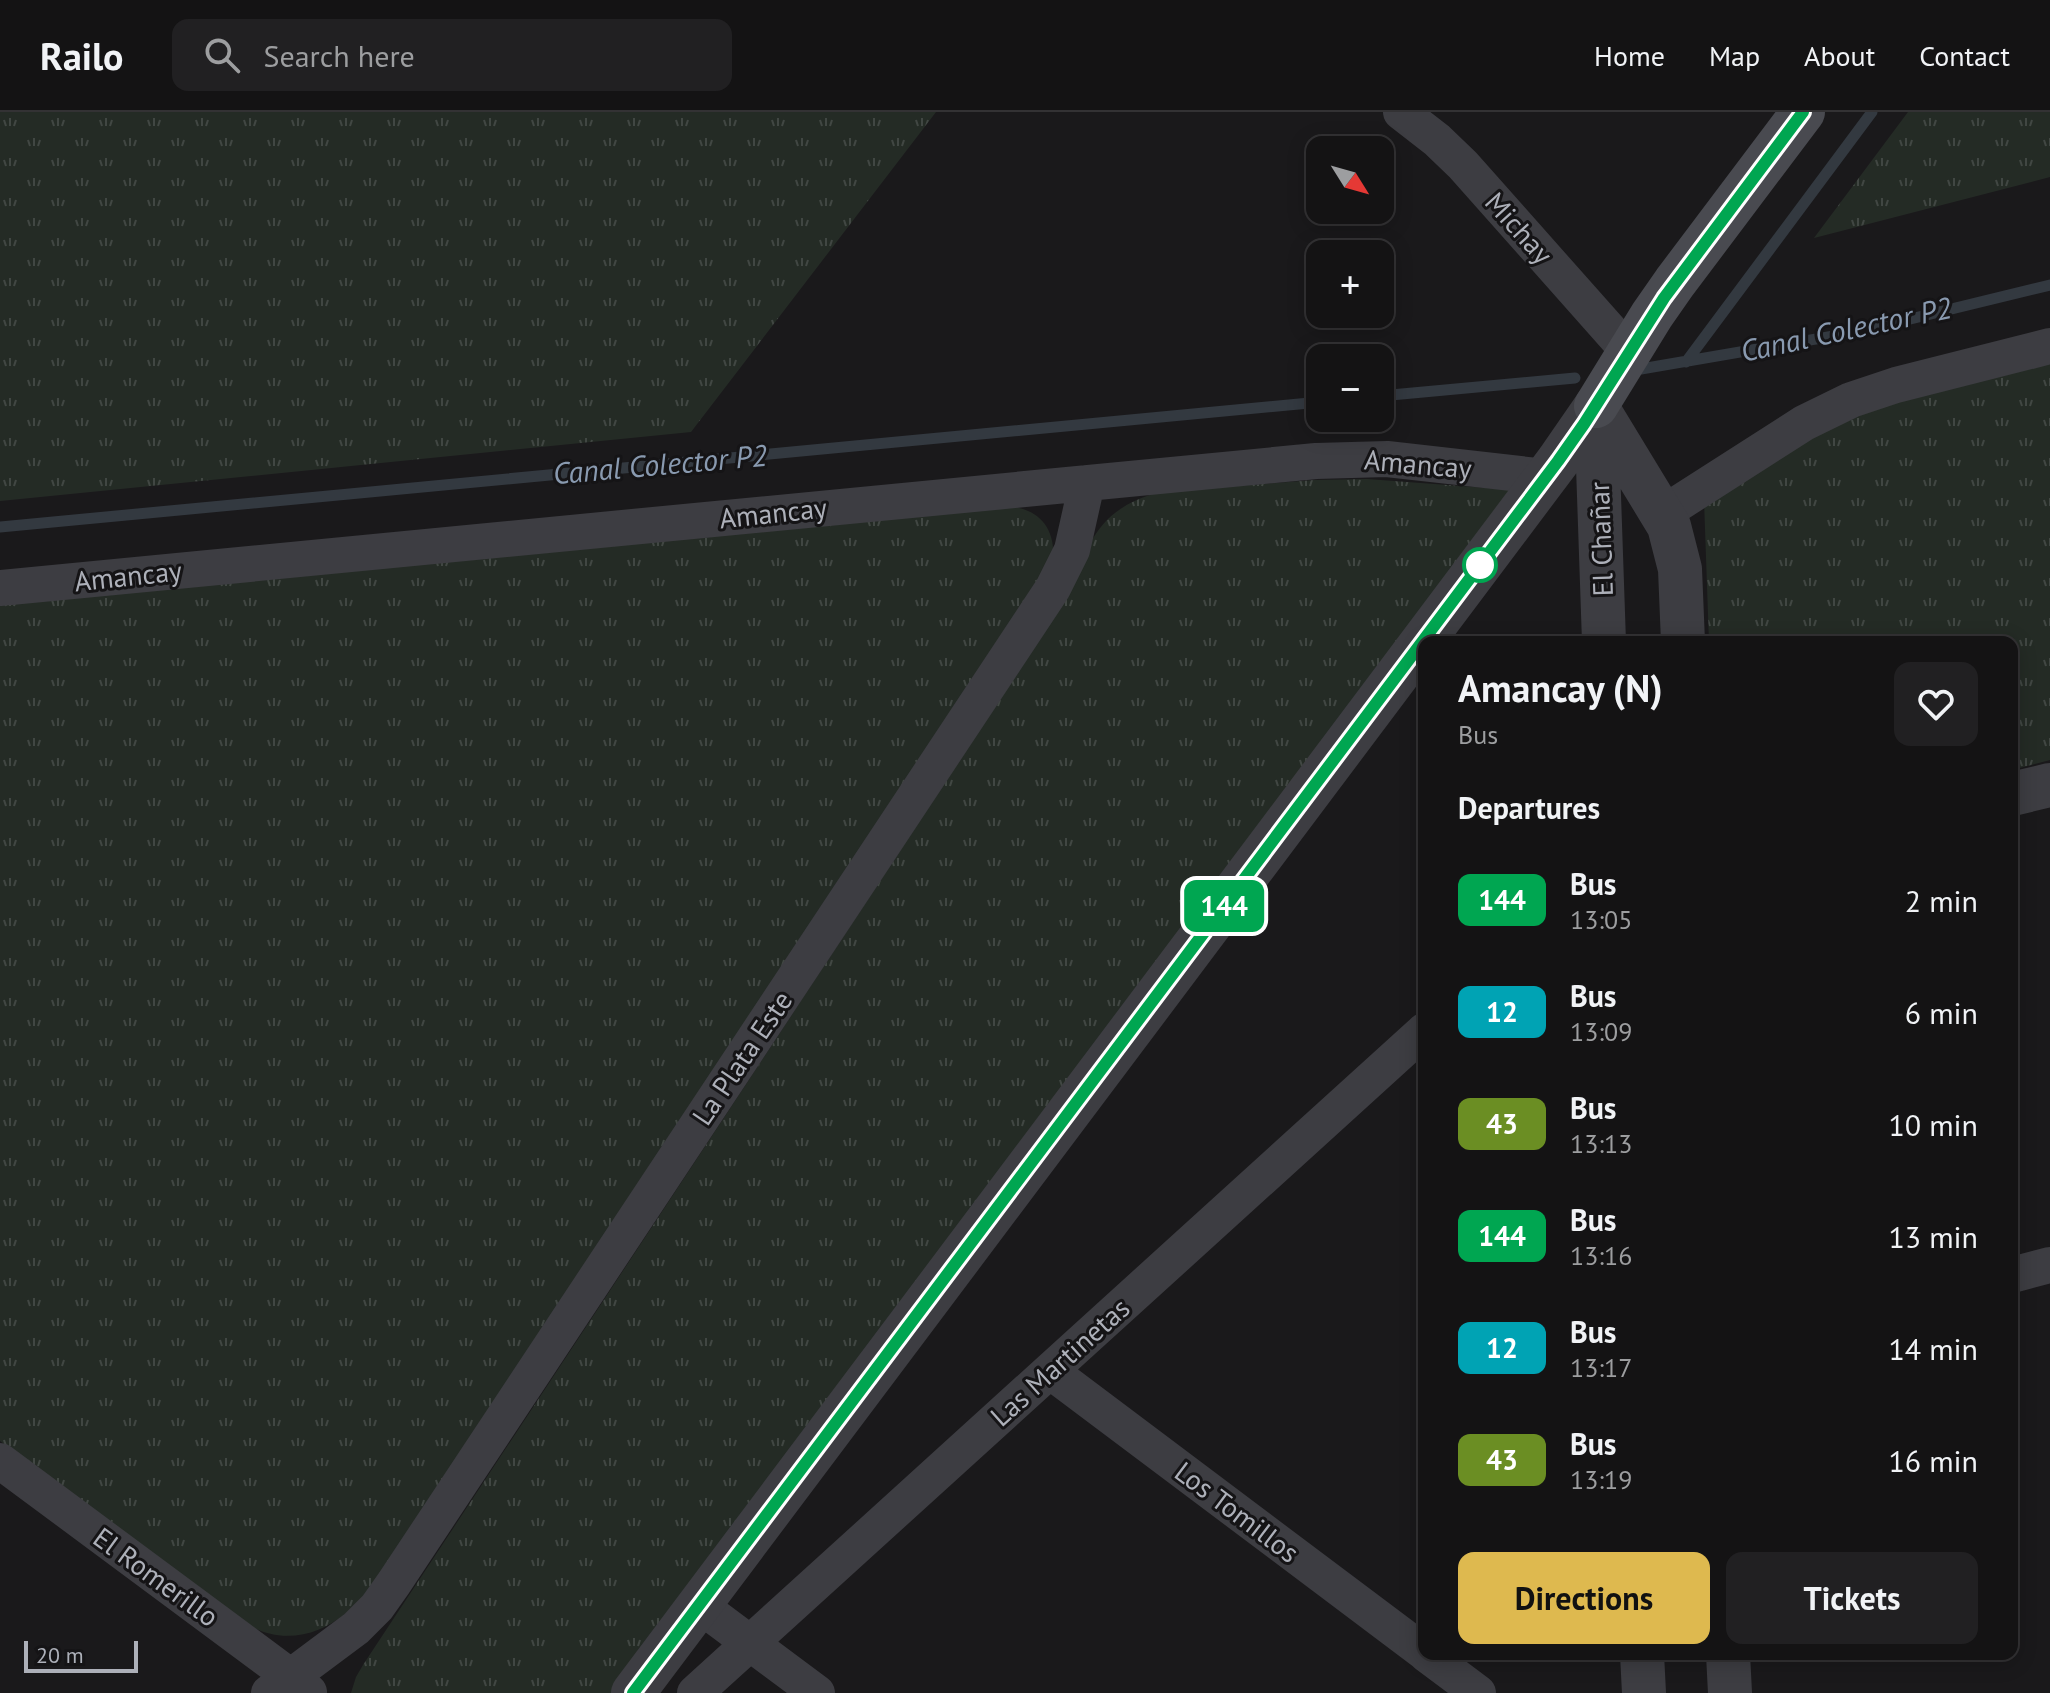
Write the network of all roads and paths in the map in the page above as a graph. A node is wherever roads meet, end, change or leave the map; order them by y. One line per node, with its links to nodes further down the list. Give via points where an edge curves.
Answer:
1 (1803, 112): 4 (main road)
2 (1419, 117): 4 (street, Michay)
3 (2050, 346): 8 (street, via 1839,405)
4 (1629, 352): 5 (main road)
5 (1596, 406): 6 (street); 8 (street, El Chañar); 11 (street, El Chañar)
6 (1546, 477): 7 (street, Amancay, via 1363,458); 10 (street)
7 (1087, 483): 9 (street, Amancay); 27 (street, La Plata Este, via 1072,550 1053,588 394,1583 367,1618)
8 (1662, 514): 12 (street, El Chañar, via 1680,569)
9 (0, 588)
10 (1427, 636)
11 (1604, 636)
12 (1683, 636)
13 (1418, 647): 21 (street)
14 (2050, 785): 15 (street)
15 (2018, 793)
16 (1418, 1036): 19 (street, Las Martinetas)
17 (2050, 1265): 18 (street)
18 (2018, 1273)
19 (1050, 1371): 22 (street, Las Martinetas); 23 (street, Los Tomillos)
20 (0, 1461): 27 (street, El Romerillo)
21 (699, 1605): 22 (street); 28 (street)
22 (750, 1643): 29 (street, Las Martinetas); 30 (street)
23 (1418, 1648)
24 (1434, 1660): 31 (street, Los Tomillos)
25 (1642, 1660): 32 (street)
26 (1728, 1660): 33 (street)
27 (290, 1688)
28 (633, 1693)
29 (695, 1693)
30 (817, 1693)
31 (1478, 1693)
32 (1644, 1693)
33 (1730, 1693)

